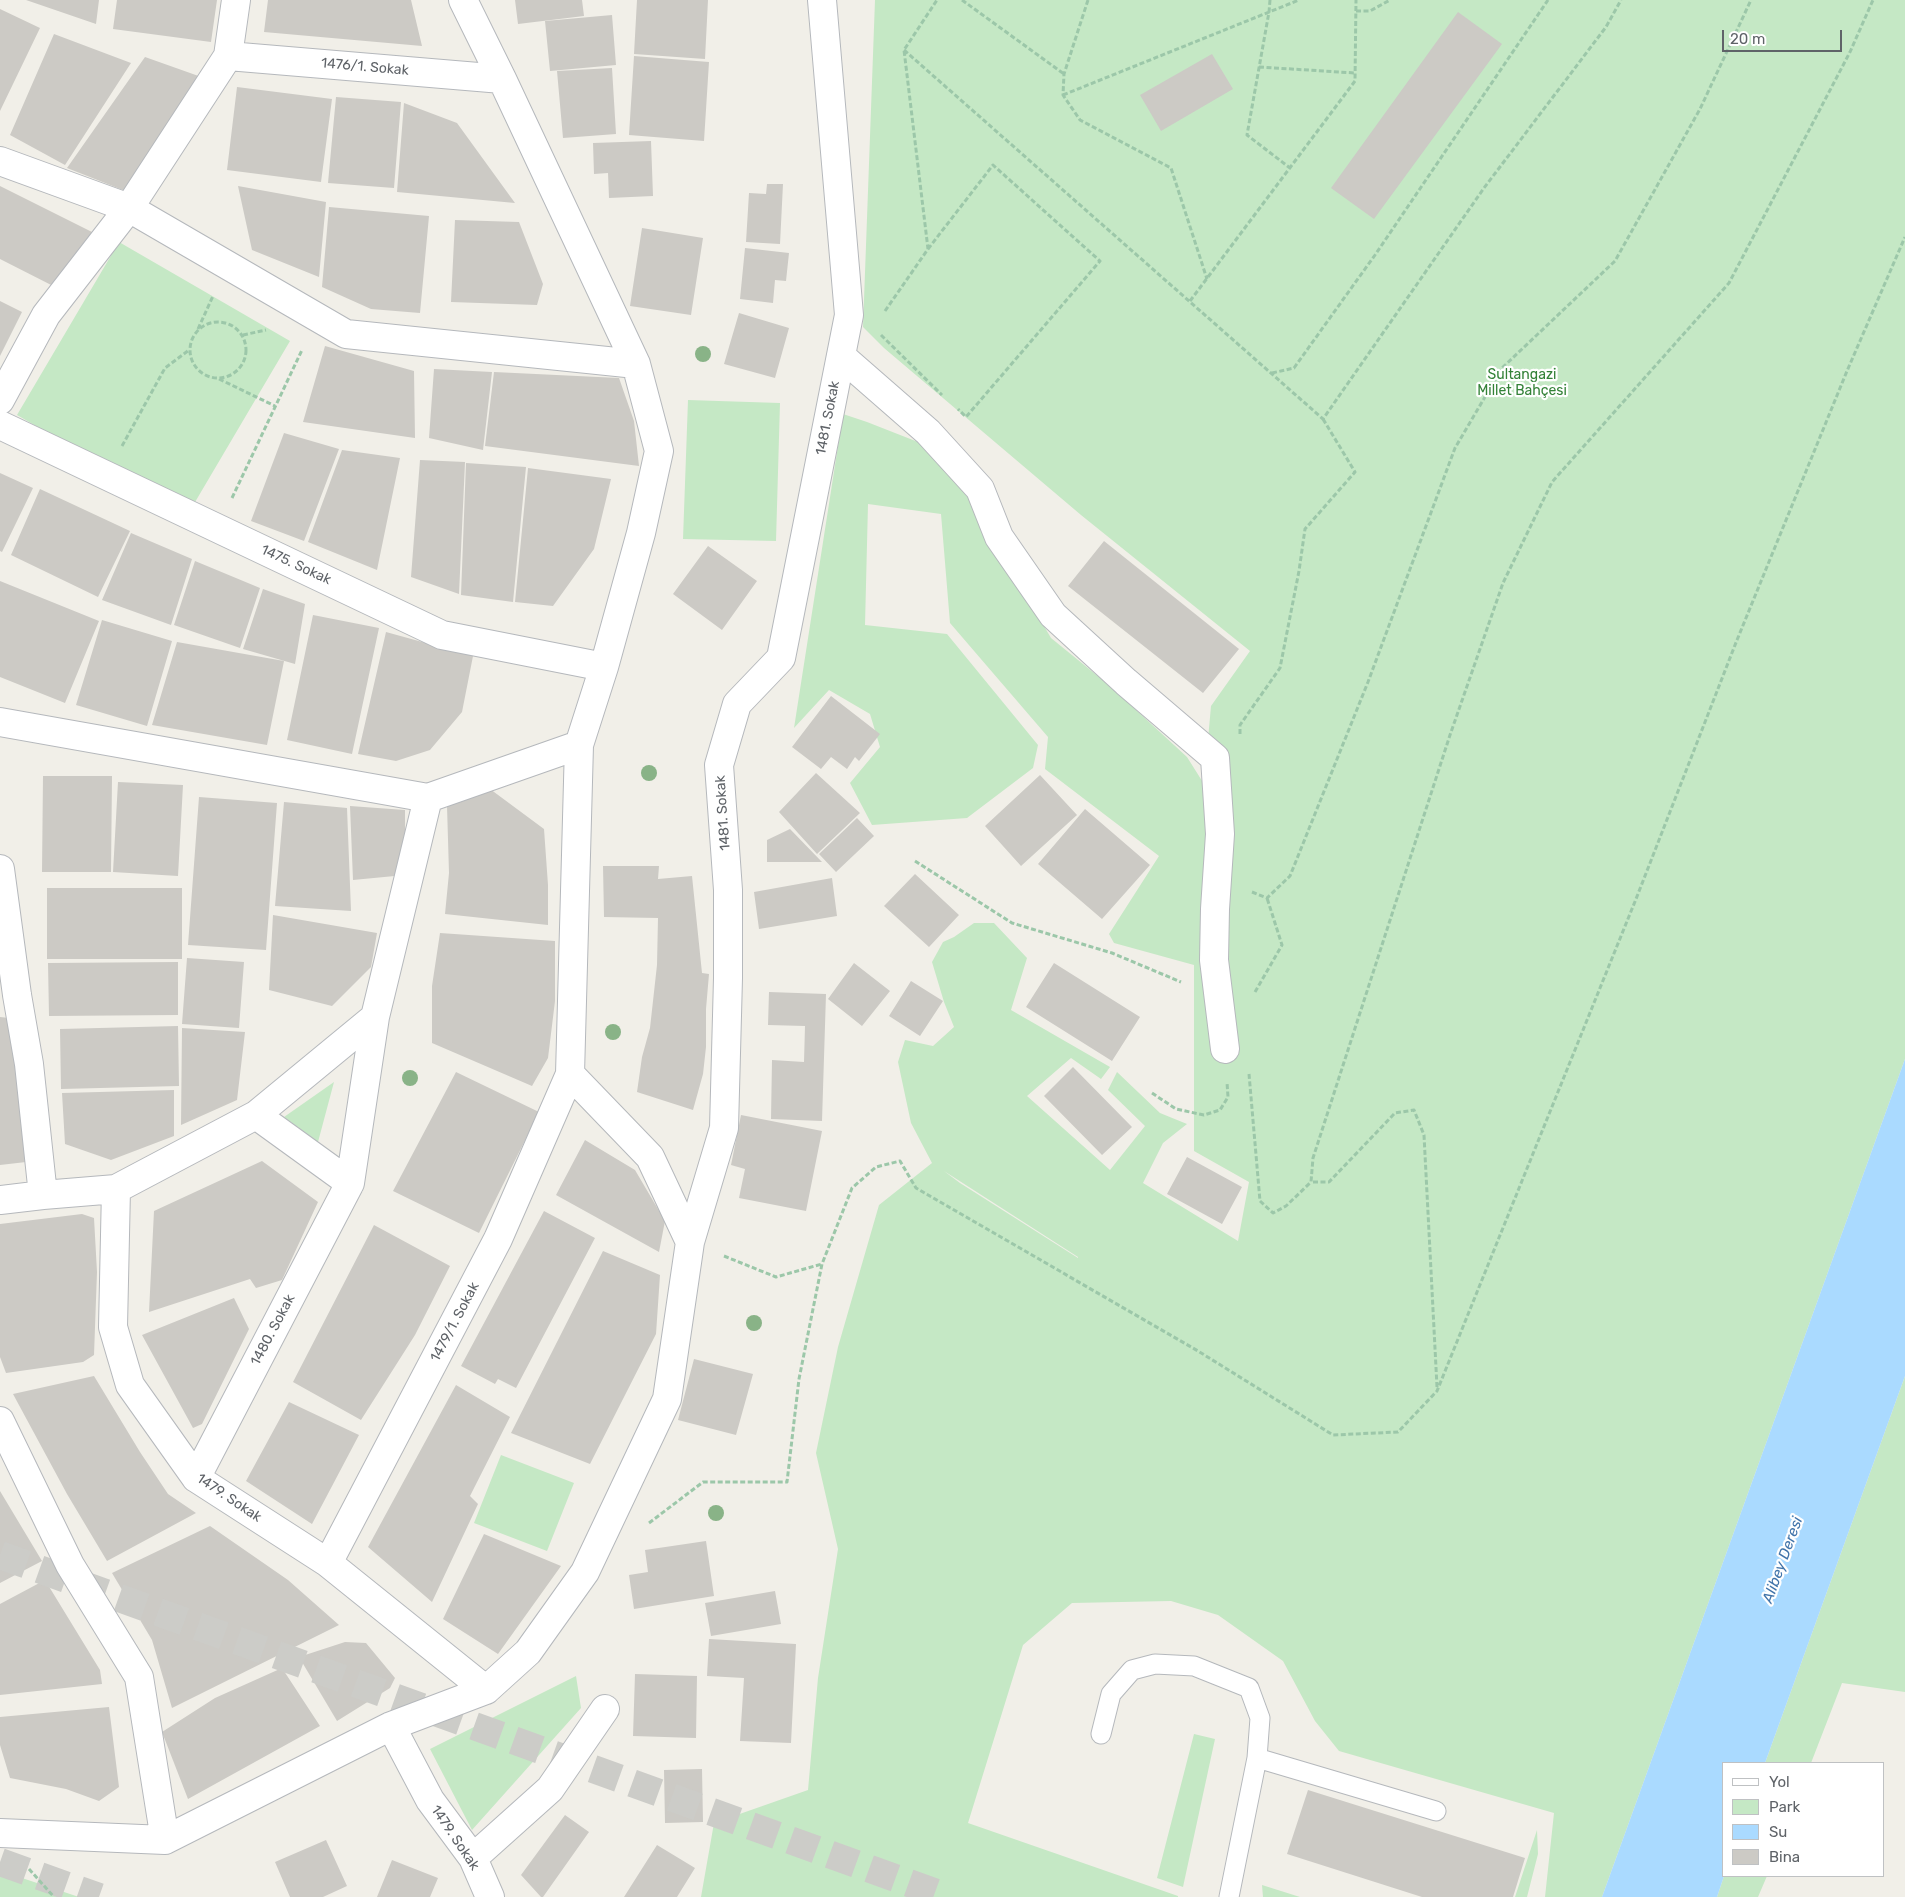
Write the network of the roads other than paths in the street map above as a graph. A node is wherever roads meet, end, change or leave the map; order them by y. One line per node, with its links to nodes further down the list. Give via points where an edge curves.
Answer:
1 (236, 0): 4 (street)
2 (463, 0): 5 (street)
3 (822, 0): 8 (street, 1481. Sokak, via 848,315)
4 (228, 56): 5 (street, 1476/1. Sokak); 7 (street)
5 (502, 79): 9 (street)
6 (0, 161): 7 (street)
7 (129, 208): 9 (street, via 346,334); 10 (street, via 46,315)
8 (840, 356): 19 (street, via 928,432 980,489 999,537 1053,615 1215,758 1220,834 1214,952); 26 (street, 1481. Sokak, via 781,658 737,704 719,765 728,890 724,1128)
9 (636, 364): 12 (street, via 659,451 641,533)
10 (0, 400)
11 (0, 425): 12 (street, 1475. Sokak, via 442,635)
12 (604, 667): 14 (street)
13 (0, 722): 15 (street)
14 (579, 745): 15 (street); 20 (street)
15 (428, 798): 18 (street, 1480. Sokak)
16 (0, 869): 17 (street)
17 (8, 992): 24 (street, via 29,1064)
18 (376, 1017): 21 (street); 22 (street, 1480. Sokak)
19 (1225, 1049)
20 (570, 1074): 26 (street, via 650,1157); 29 (street, 1479/1. Sokak, via 498,1239)
21 (256, 1116): 22 (street); 23 (street)
22 (350, 1183): 28 (street, 1480. Sokak)
23 (116, 1189): 24 (street); 28 (street, 1479. Sokak, via 113,1328 130,1385)
24 (43, 1195): 25 (street)
25 (0, 1200)
26 (690, 1242): 30 (street, 1481. Sokak, via 667,1399 585,1572 528,1652)
27 (0, 1420): 37 (street, via 70,1565 139,1677)
28 (196, 1478): 29 (street, 1479. Sokak)
29 (328, 1563): 30 (street, 1479. Sokak)
30 (486, 1690): 32 (street)
31 (605, 1709): 38 (street, via 550,1789)
32 (391, 1726): 37 (street); 38 (street, 1479. Sokak, via 430,1800)
33 (1101, 1734): 34 (lane, via 1111,1694 1132,1670 1155,1664 1194,1666 1249,1688 1260,1718)
34 (1257, 1758): 35 (lane); 40 (lane)
35 (1436, 1811)
36 (0, 1833): 37 (street)
37 (165, 1840)
38 (472, 1858): 39 (street, 1479. Sokak)
39 (490, 1897)
40 (1229, 1897)

